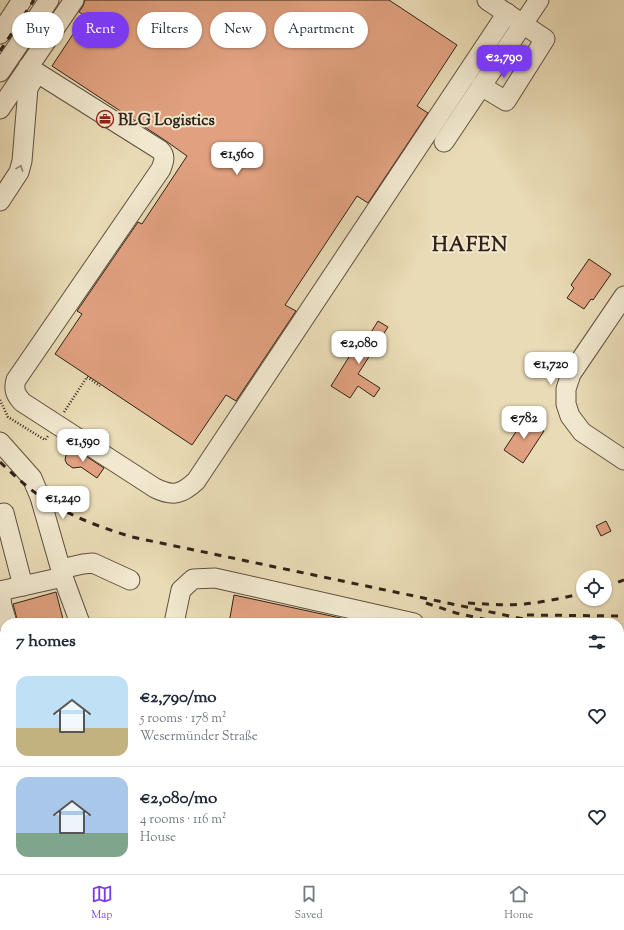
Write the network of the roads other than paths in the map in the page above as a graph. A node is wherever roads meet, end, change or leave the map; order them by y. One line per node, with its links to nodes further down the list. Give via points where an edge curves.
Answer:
1 (22, 0): 8 (street)
2 (49, 0): 10 (street)
3 (74, 0): 9 (street)
4 (487, 0): 6 (street)
5 (534, 1): 7 (street)
6 (506, 13): 7 (street); 9 (street, via 196,481 173,494 155,488 22,402 14,391 16,380 164,163 160,150)
7 (522, 24): 11 (street); 11 (street, via 545,38 506,101)
8 (0, 34)
9 (32, 70): 12 (street); 14 (street, one-way to 9, via 19,172 22,161 28,88)
10 (0, 72)
11 (481, 86): 13 (street)
12 (0, 109)
13 (444, 142)
14 (0, 201)
15 (624, 296): 17 (street, via 571,374 566,390 566,404 570,416 582,432)
16 (0, 442): 19 (street, via 35,484)
17 (624, 460)
18 (4, 514): 21 (street)
19 (62, 573): 20 (street, via 83,564 93,563); 21 (street); 23 (street)
20 (130, 580)
21 (23, 586): 22 (street, via 0,591)
22 (6, 618)
23 (78, 618)
24 (175, 618): 25 (street, via 181,590 193,579 215,578)
25 (392, 618)

